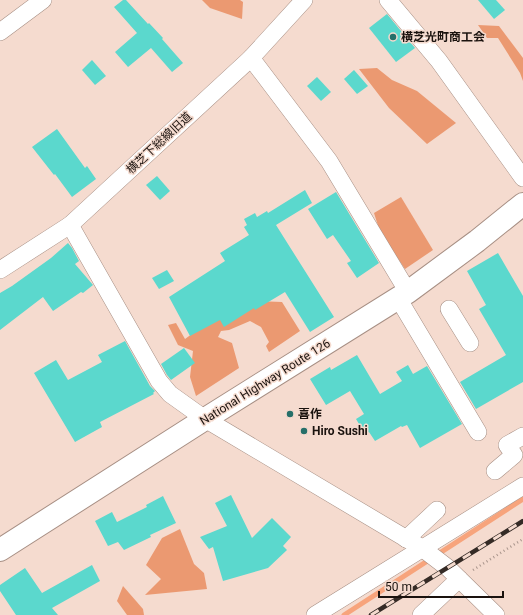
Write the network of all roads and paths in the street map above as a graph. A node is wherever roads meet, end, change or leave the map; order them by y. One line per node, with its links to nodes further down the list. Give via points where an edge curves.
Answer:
1 (43, 0): 4 (street)
2 (304, 0): 5 (street, 横芝下総線旧道)
3 (388, 0): 6 (street, via 439,61)
4 (0, 32)
5 (251, 58): 8 (street, 横芝下総線旧道); 10 (street, via 329,161)
6 (523, 178)
7 (523, 204): 10 (highway, National Highway Route 126)
8 (70, 225): 9 (street, 横芝下総線旧道); 13 (street, via 159,381 170,394)
9 (0, 270)
10 (403, 295): 13 (highway, National Highway Route 126); 14 (street)
11 (449, 309): 12 (street)
12 (470, 343)
13 (205, 419): 19 (street); 22 (highway, National Highway Route 126)
14 (478, 432)
15 (523, 436): 16 (street, via 507,445 514,455)
16 (495, 471)
17 (523, 486): 21 (street)
18 (437, 510): 19 (street)
19 (406, 539): 21 (street)
20 (523, 539): 23 (path)
21 (424, 549): 23 (street); 24 (street)
22 (0, 550)
23 (459, 579): 25 (street); 26 (street)
24 (315, 615)
25 (420, 615)
26 (496, 615)

